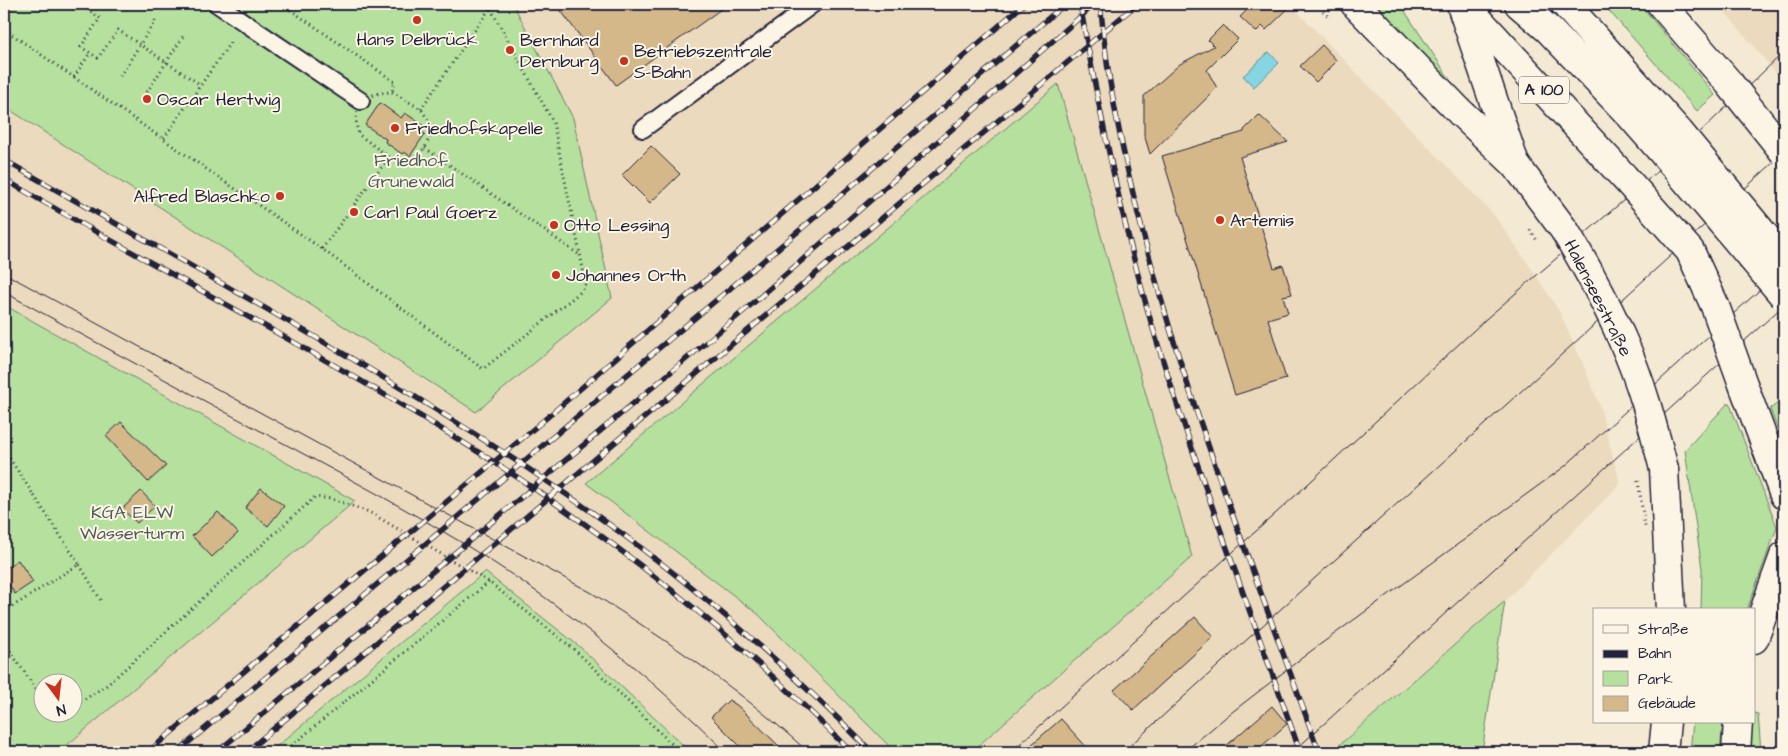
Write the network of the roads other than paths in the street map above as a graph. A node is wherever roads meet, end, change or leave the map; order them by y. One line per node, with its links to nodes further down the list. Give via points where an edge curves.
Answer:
1 (218, 4): 8 (lane)
2 (813, 4): 9 (lane)
3 (1355, 4): 12 (main road, Halenseestraße)
4 (1462, 4): 12 (main road); 15 (main road, A 100, bridge, via 1690,251 1715,306)
5 (1518, 4): 10 (main road, A 100, via 1549,30 1630,115)
6 (1565, 4): 10 (main road, A 100)
7 (1662, 4): 11 (main road, bridge)
8 (361, 101)
9 (643, 129)
10 (1668, 140): 13 (main road, A 100, bridge); 14 (main road, A 100, bridge)
11 (1784, 152)
12 (1515, 164): 17 (main road, Halenseestraße, bridge, via 1565,231 1623,340 1664,469)
13 (1784, 259)
14 (1784, 296)
15 (1784, 495)
16 (1784, 556): 18 (main road)
17 (1671, 608)
18 (1756, 633)
19 (1666, 724): 21 (main road)
20 (1738, 724): 22 (main road)
21 (1664, 752)
22 (1736, 752)

